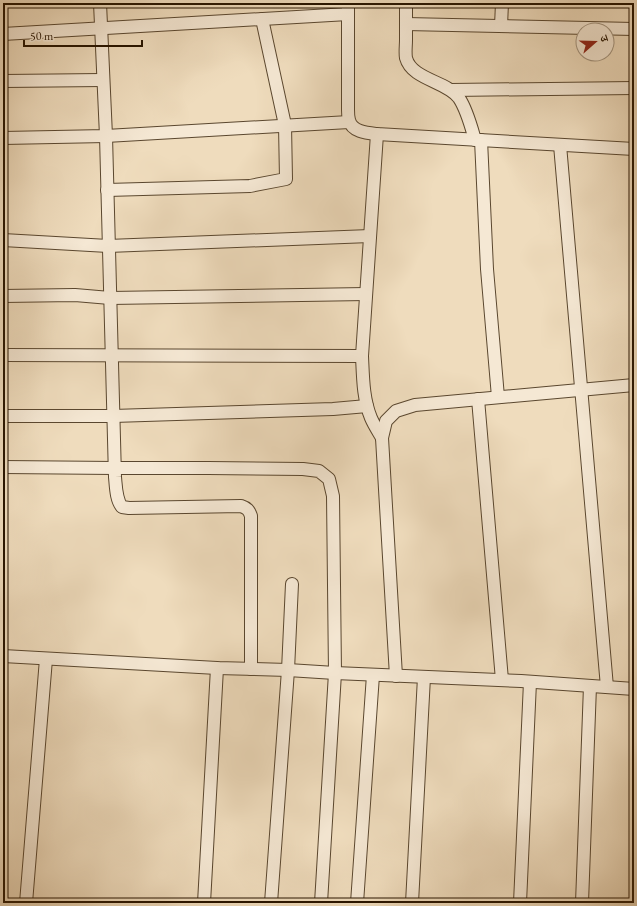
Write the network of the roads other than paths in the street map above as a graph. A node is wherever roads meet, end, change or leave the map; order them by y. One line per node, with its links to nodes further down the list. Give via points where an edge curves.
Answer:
1 (100, 3): 8 (street)
2 (406, 3): 6 (street)
3 (502, 3): 7 (street)
4 (348, 9): 5 (street); 15 (street)
5 (262, 19): 8 (street); 16 (street)
6 (406, 24): 7 (street); 14 (street, via 407,59 412,67 418,73)
7 (501, 26): 9 (street)
8 (102, 29): 10 (street); 11 (street)
9 (634, 29)
10 (3, 34)
11 (103, 80): 12 (street); 18 (street)
12 (3, 81)
13 (634, 88): 14 (street)
14 (451, 90): 20 (street, via 458,97)
15 (349, 122): 16 (street); 17 (street, via 356,129)
16 (285, 126): 18 (street); 23 (street, via 286,180 250,186)
17 (377, 134): 20 (street); 24 (street)
18 (106, 136): 19 (street); 23 (street)
19 (3, 138)
20 (478, 140): 21 (street); 35 (street)
21 (560, 145): 22 (street); 34 (street)
22 (634, 149)
23 (107, 190): 26 (street)
24 (370, 236): 26 (street); 27 (street)
25 (3, 240): 26 (street)
26 (108, 246): 29 (street)
27 (366, 294): 29 (street); 32 (street)
28 (3, 296): 29 (street, via 75,295)
29 (110, 298): 31 (street)
30 (3, 355): 31 (street)
31 (112, 356): 32 (street); 39 (street)
32 (362, 356): 37 (street)
33 (634, 385): 34 (street)
34 (581, 389): 35 (street); 56 (street)
35 (498, 397): 36 (street)
36 (478, 399): 40 (street, via 414,405 396,411 386,421); 53 (street)
37 (367, 406): 39 (street); 40 (street)
38 (3, 416): 39 (street)
39 (113, 416): 42 (street)
40 (382, 438): 51 (street)
41 (3, 467): 42 (street)
42 (115, 468): 47 (street, via 119,504 122,507 241,506 249,510); 49 (street, via 303,469 320,472 328,480 334,496)
43 (292, 584): 48 (street)
44 (3, 656): 45 (street)
45 (46, 659): 46 (street); 58 (street)
46 (217, 668): 47 (street); 59 (street)
47 (251, 669): 48 (street)
48 (288, 670): 49 (street); 60 (street)
49 (335, 673): 50 (street); 61 (street)
50 (373, 675): 51 (street); 62 (street)
51 (396, 676): 52 (street)
52 (424, 677): 53 (street); 63 (street)
53 (502, 680): 54 (street)
54 (530, 682): 55 (street); 64 (street)
55 (590, 686): 56 (street); 65 (street)
56 (607, 687): 57 (street)
57 (634, 689)
58 (26, 903)
59 (204, 903)
60 (270, 903)
61 (320, 903)
62 (357, 903)
63 (412, 903)
64 (520, 903)
65 (582, 903)

